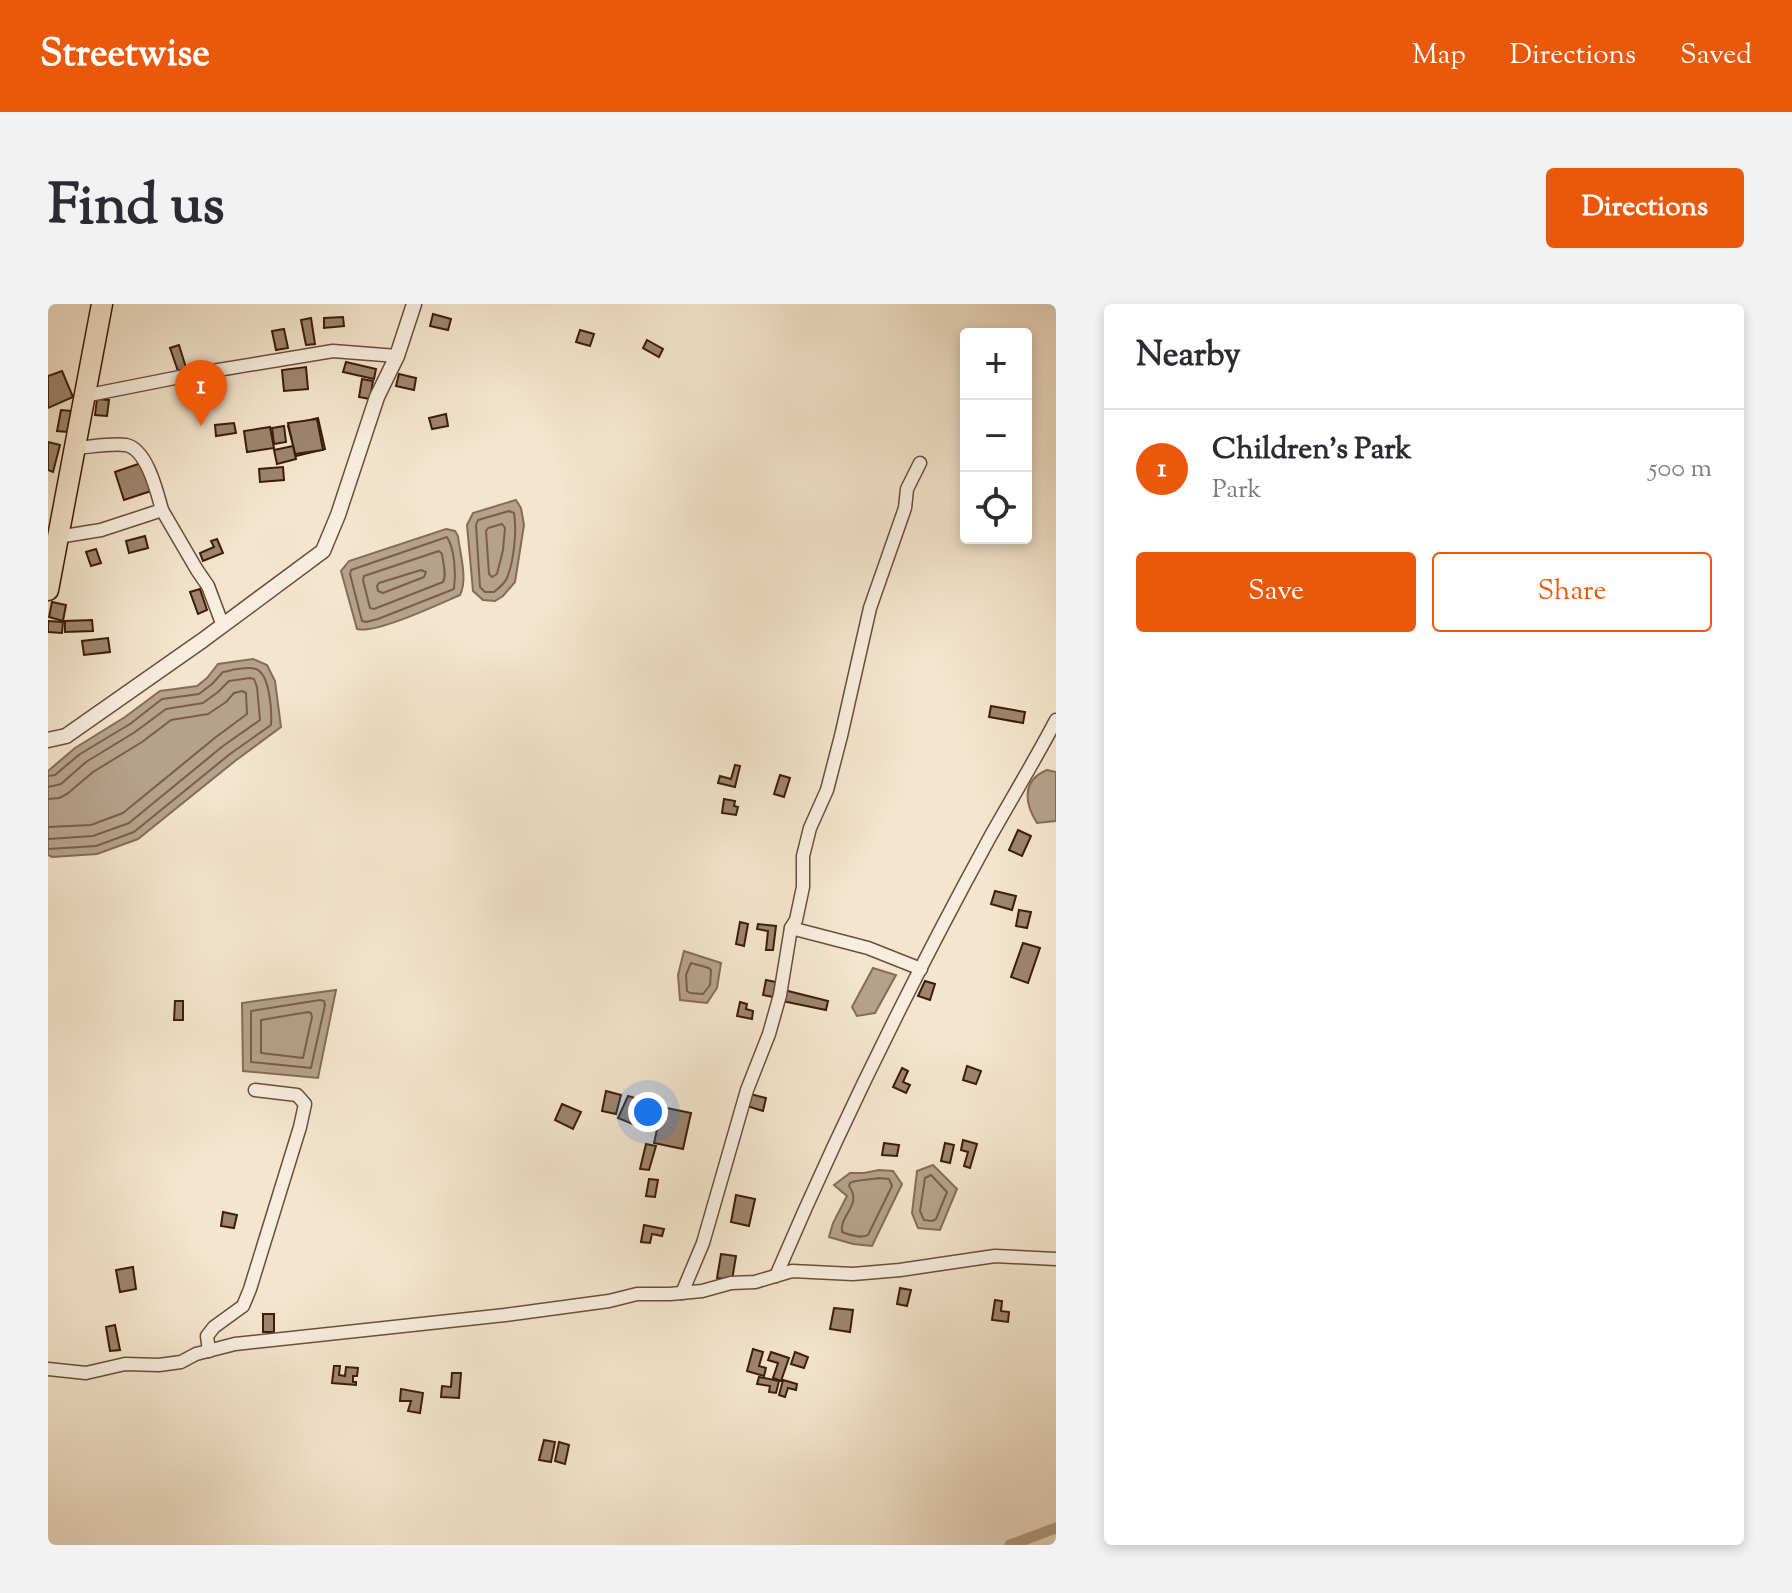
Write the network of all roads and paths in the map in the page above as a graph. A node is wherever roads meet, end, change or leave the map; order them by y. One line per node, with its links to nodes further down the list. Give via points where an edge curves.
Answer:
1 (102, 304): 4 (highway)
2 (414, 304): 3 (street)
3 (397, 356): 4 (street, via 333,351); 10 (street, via 377,397 323,551)
4 (84, 396): 5 (highway)
5 (75, 448): 7 (street, via 136,449); 8 (highway)
6 (920, 463): 13 (street, via 870,608 827,790 803,856 803,887)
7 (162, 510): 8 (street, via 101,530); 10 (street, via 208,586)
8 (58, 537): 9 (highway)
9 (48, 590)
10 (223, 626): 12 (street, via 66,736)
11 (1056, 720): 14 (street)
12 (48, 740)
13 (791, 928): 14 (street, via 868,948); 18 (street, via 769,1034)
14 (921, 969): 17 (street, via 837,1137)
15 (255, 1090): 19 (street, via 297,1095 305,1104 250,1289 243,1306 207,1336)
16 (1056, 1259): 17 (street, via 995,1256 900,1270 792,1271)
17 (776, 1276): 18 (street)
18 (682, 1293): 19 (street, via 637,1294)
19 (209, 1351): 20 (street, via 159,1365 125,1364 86,1373)
20 (48, 1369)

